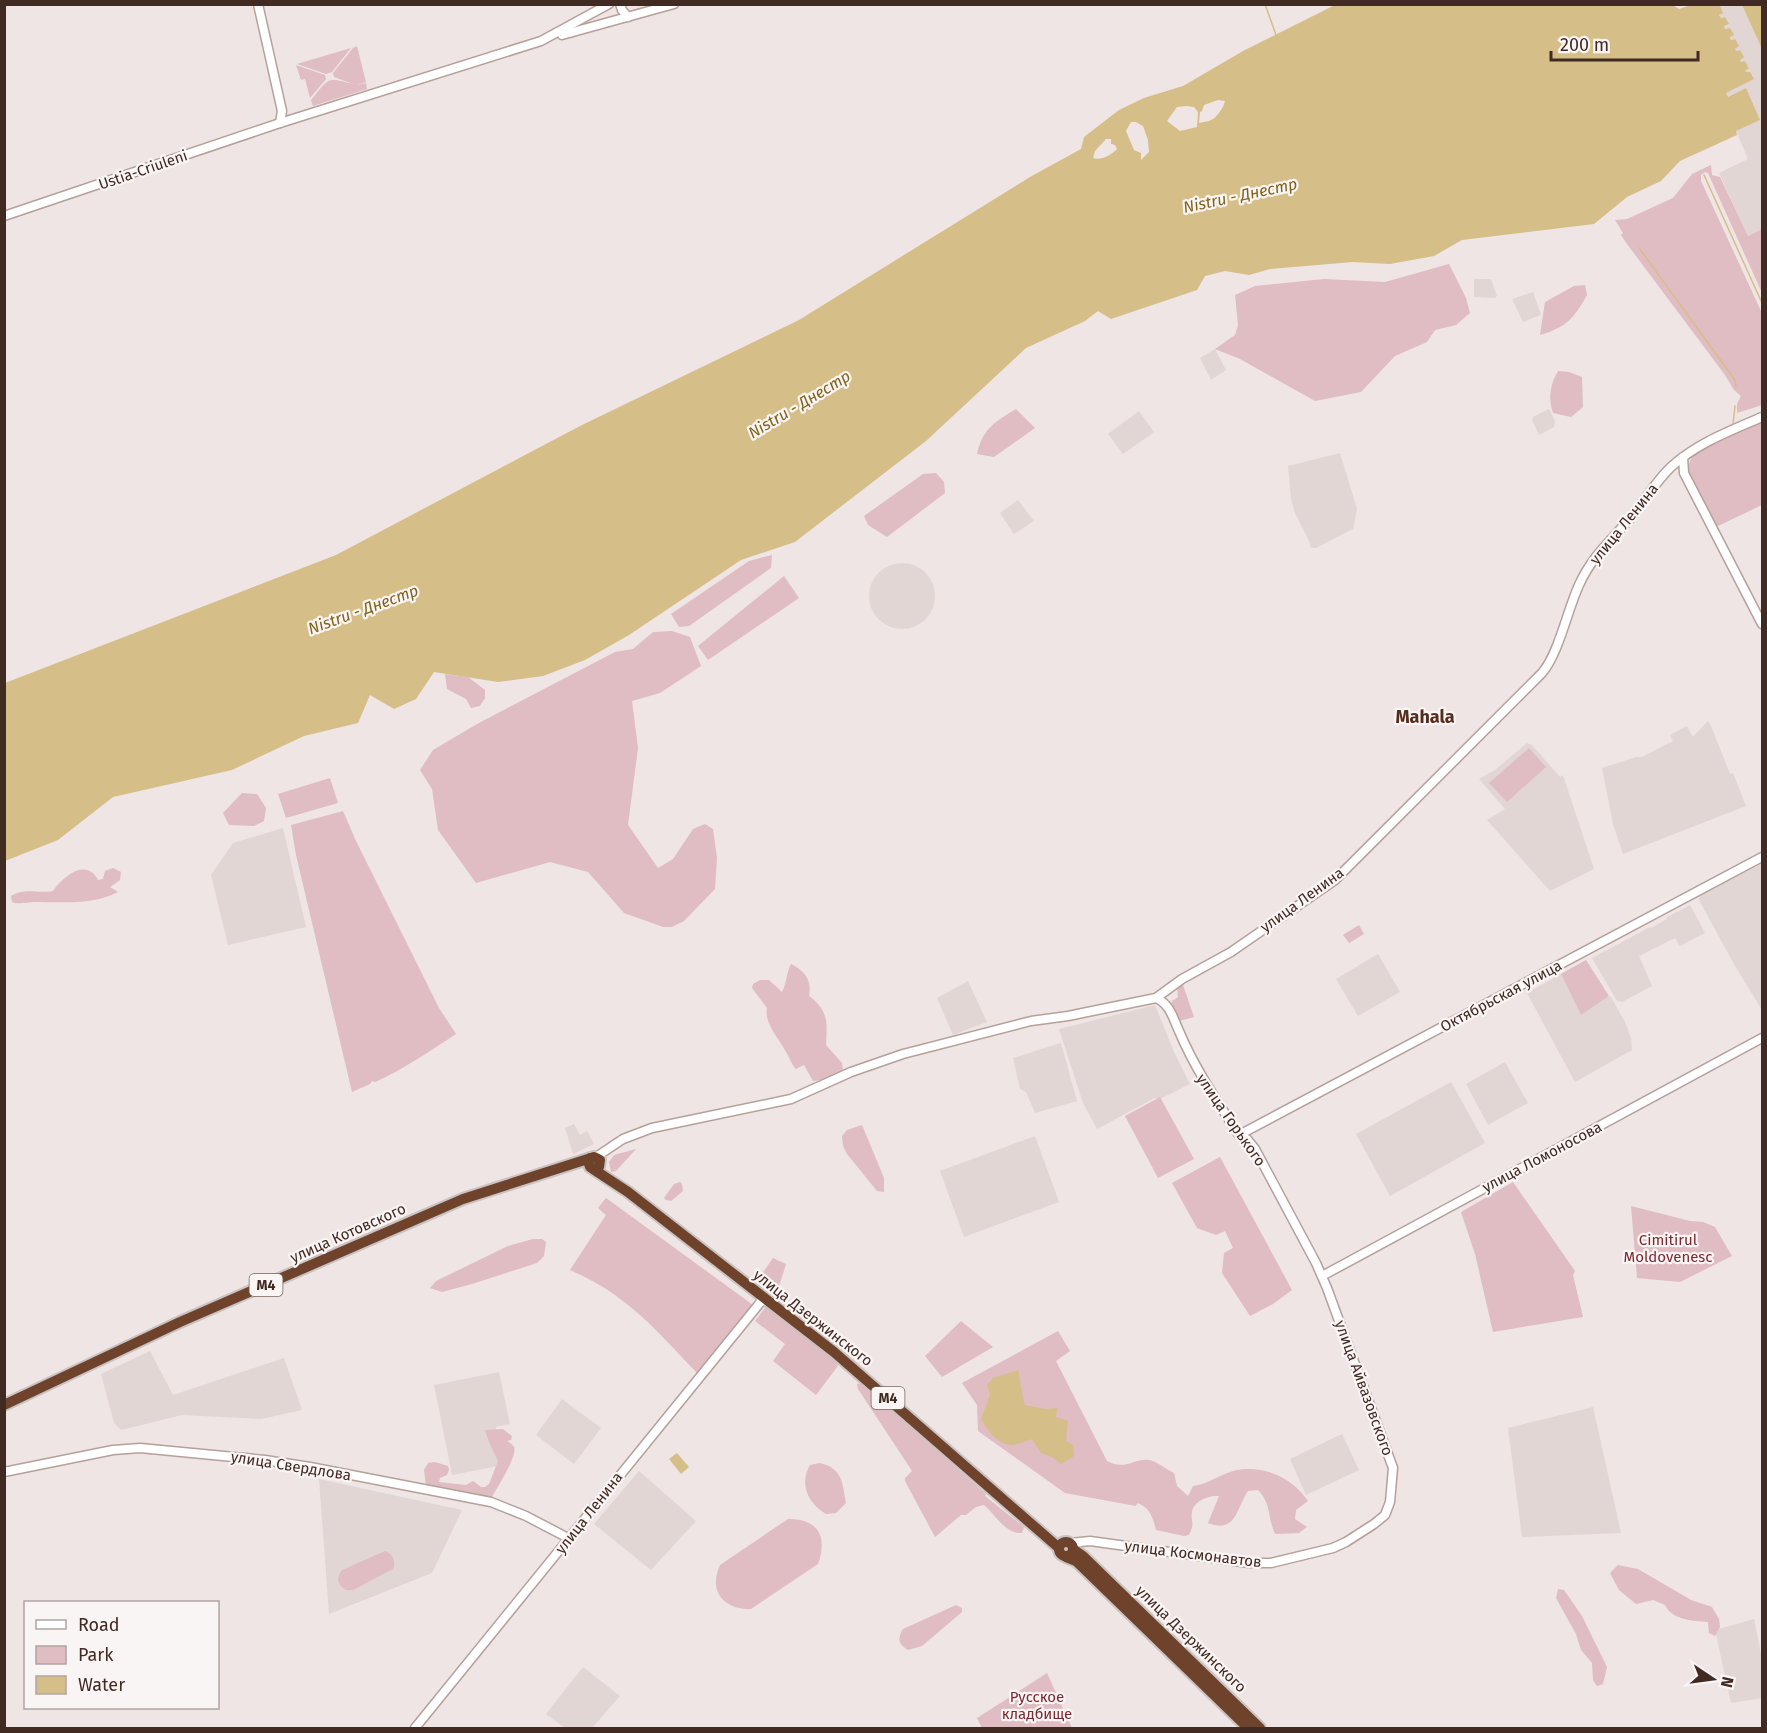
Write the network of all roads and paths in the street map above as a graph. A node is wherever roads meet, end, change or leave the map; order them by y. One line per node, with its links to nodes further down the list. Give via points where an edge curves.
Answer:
1 (258, 4): 7 (street, via 282,111)
2 (609, 4): 6 (street)
3 (620, 4): 5 (street)
4 (674, 4): 5 (street)
5 (628, 17): 6 (street)
6 (542, 41): 7 (street, Ustia-Criuleni)
7 (280, 123): 8 (street, Ustia-Criuleni)
8 (4, 216)
9 (1762, 417): 10 (street, улица Ленина, via 1715,437)
10 (1683, 457): 11 (street, via 1684,473); 13 (street, улица Ленина, via 1597,553 1542,674 1335,880 1231,952)
11 (1762, 624)
12 (1762, 856): 15 (street, Октябрьская улица)
13 (1155, 998): 15 (street, улица Горького, via 1168,1007 1195,1067); 16 (street, улица Ленина, via 1031,1021 934,1045 791,1099 652,1128 623,1139)
14 (1762, 1038): 17 (street, улица Ломоносова)
15 (1239, 1135): 17 (street, улица Горького, via 1255,1149)
16 (596, 1161): 18 (highway, улица Дзержинского / M4, via 604,1176); 19 (highway, улица Котовского / M4, via 578,1161 463,1199 207,1310)
17 (1322, 1276): 21 (street, улица Айвазовского, via 1393,1468)
18 (764, 1298): 22 (street, улица Ленина); 23 (highway, улица Дзержинского / M4, via 834,1352 971,1473)
19 (4, 1406)
20 (4, 1472): 22 (street, улица Свердлова, via 140,1448 265,1460 491,1502)
21 (1390, 1502): 23 (street, улица Космонавтов, via 1385,1515 1346,1542 1271,1563 1083,1541)
22 (570, 1539): 24 (street, улица Ленина)
23 (1064, 1547): 25 (highway, улица Дзержинского / M4); 26 (highway, улица Дзержинского / M4, via 1092,1564)
24 (415, 1728)
25 (1248, 1728)
26 (1260, 1728)

